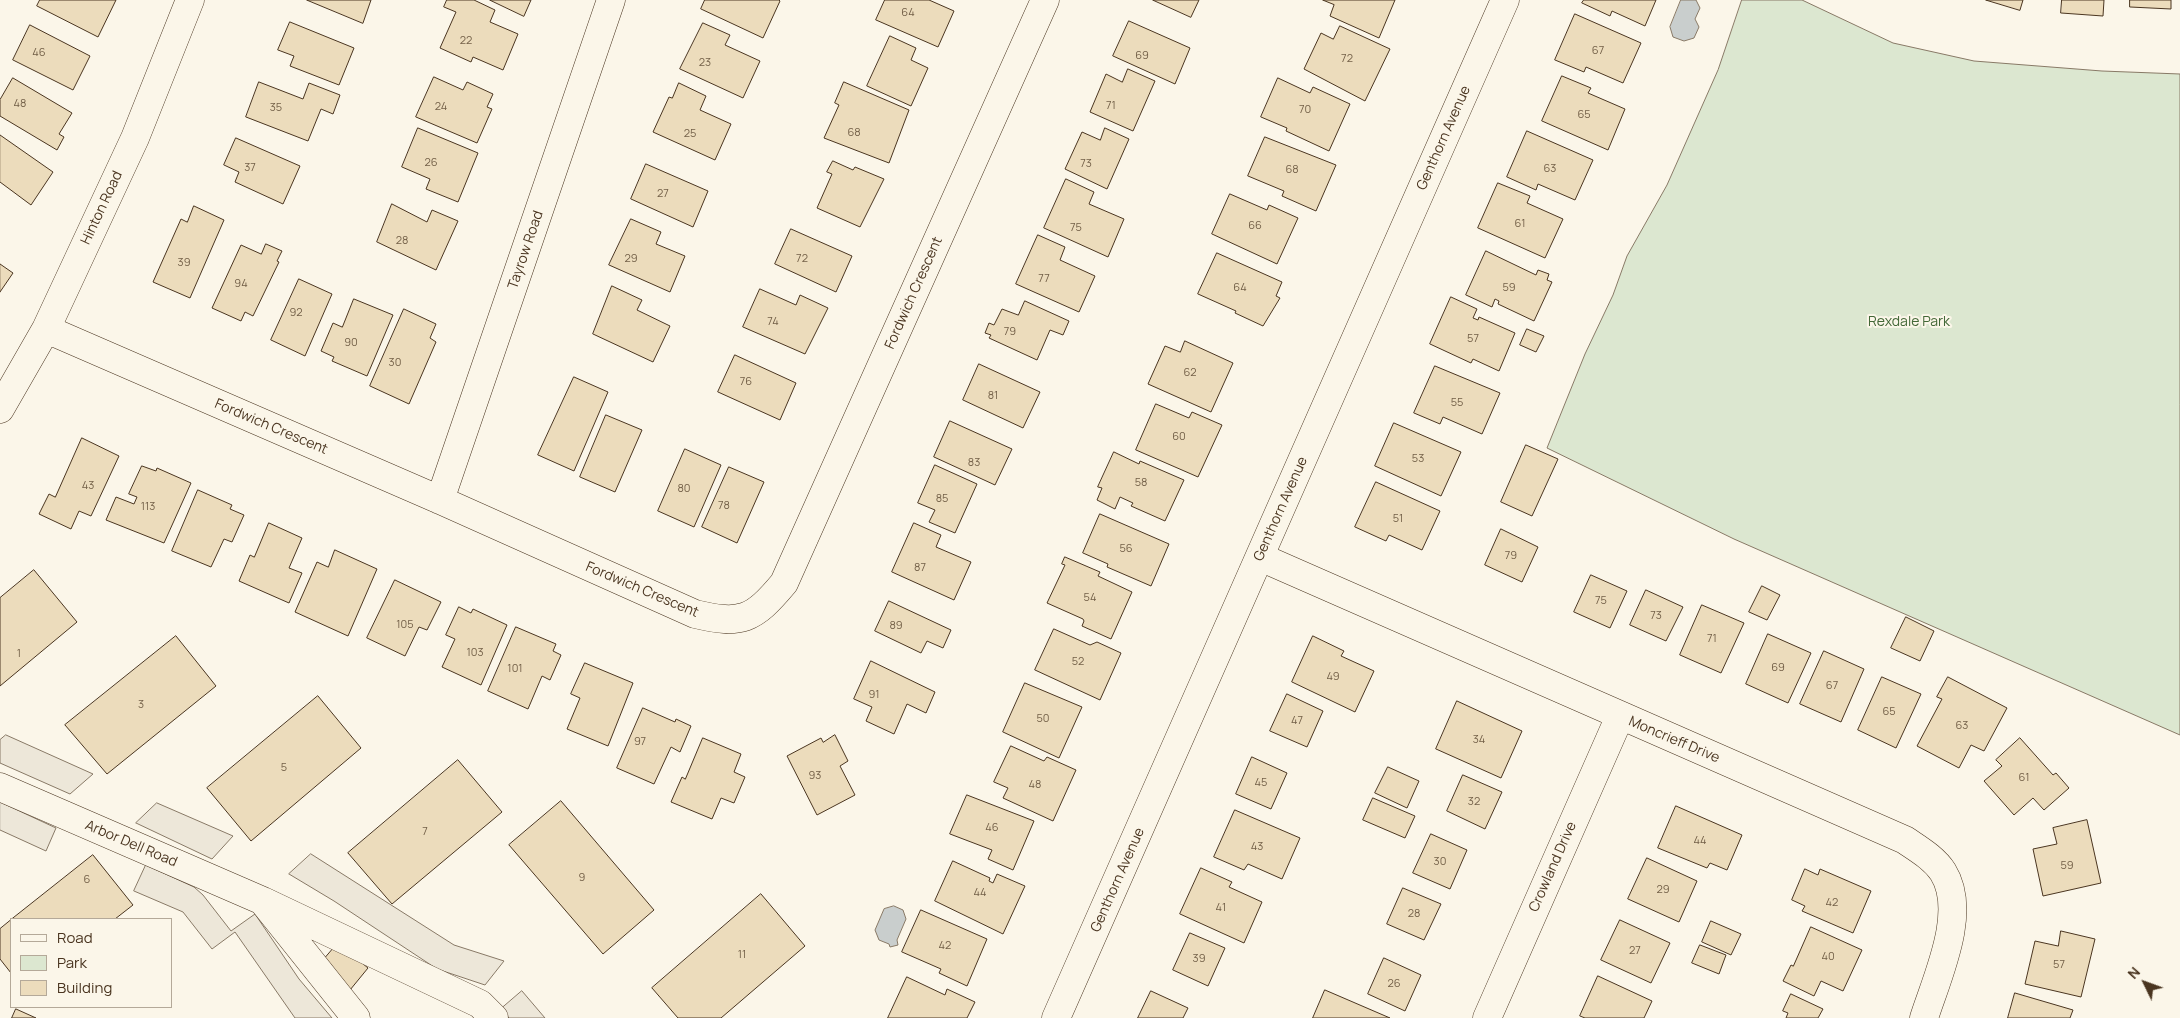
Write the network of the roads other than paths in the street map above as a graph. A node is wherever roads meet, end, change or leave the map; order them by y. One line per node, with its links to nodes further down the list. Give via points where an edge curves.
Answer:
1 (190, 0): 5 (street, Hinton Road, via 135,138)
2 (611, 0): 7 (street, Tayrow Road)
3 (1045, 0): 7 (street, Fordwich Crescent, via 784,583 768,602 746,618 723,620 695,614)
4 (1506, 0): 8 (street, Genthorn Avenue)
5 (46, 329): 6 (street, Hinton Road); 7 (street, Fordwich Crescent)
6 (0, 409)
7 (440, 500)
8 (1260, 557): 9 (street, Moncrieff Drive); 14 (street, Genthorn Avenue)
9 (1620, 716): 15 (street, Crowland Drive); 16 (street, Moncrieff Drive, via 1905,840 1927,854 1943,872 1952,894 1953,922)
10 (0, 787): 11 (street, Arbor Dell Road)
11 (263, 901): 12 (street, Arbor Dell Road); 13 (street, Arbor Dell Road, via 480,1004)
12 (356, 1018)
13 (494, 1018)
14 (1056, 1018)
15 (1487, 1018)
16 (1924, 1018)

